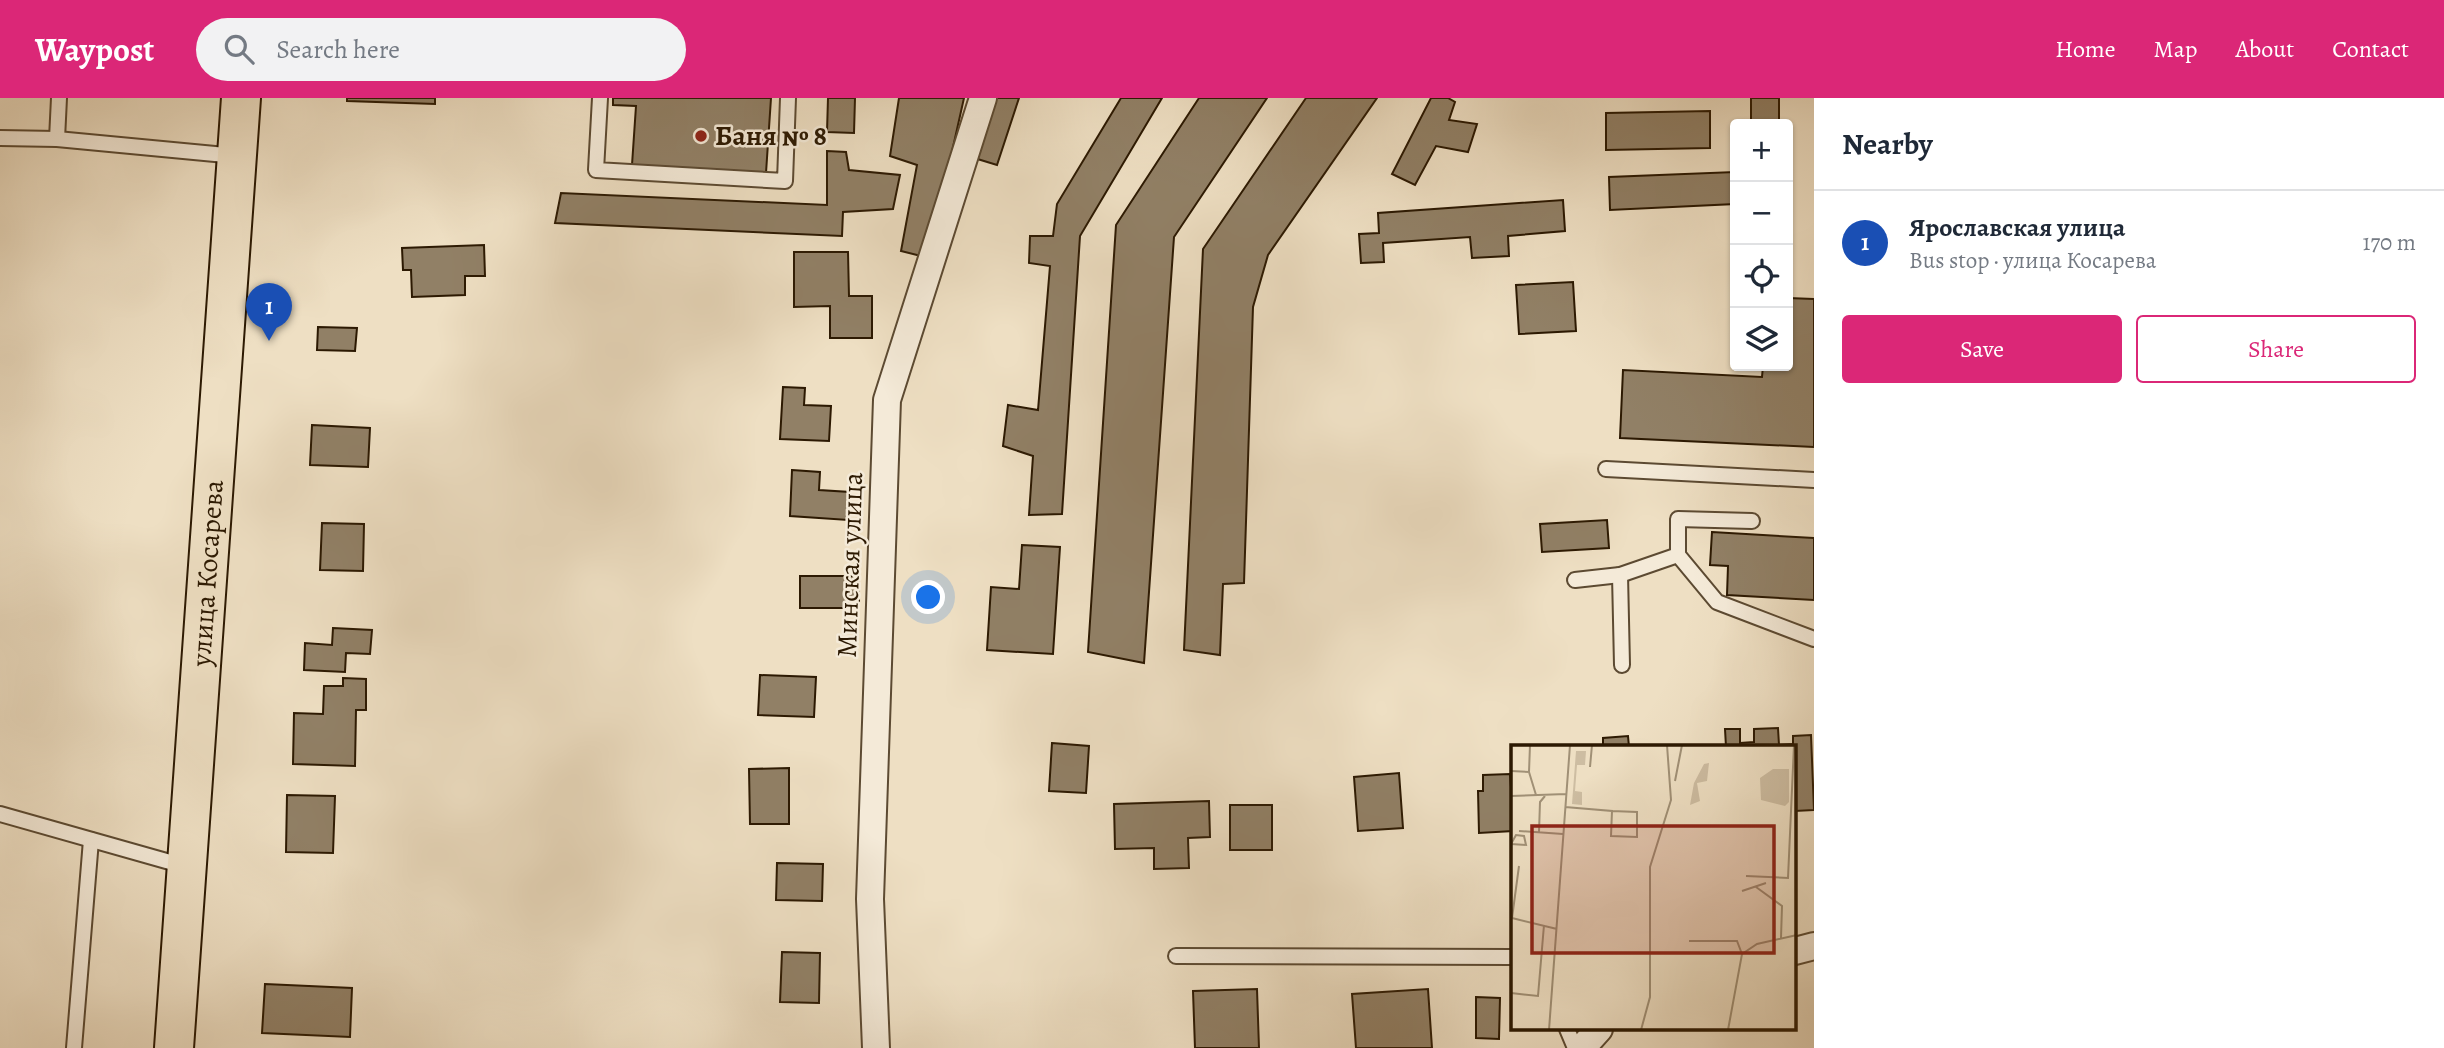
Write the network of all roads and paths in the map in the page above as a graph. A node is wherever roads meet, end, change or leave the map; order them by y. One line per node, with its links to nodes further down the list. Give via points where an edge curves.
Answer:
1 (59, 98): 7 (lane)
2 (241, 98): 8 (main road, улица Косарева)
3 (600, 98): 4 (lane, via 596,170 785,181)
4 (788, 98)
5 (983, 98): 28 (street, Минская улица, via 887,400 870,899)
6 (0, 138): 7 (lane)
7 (57, 139): 8 (lane)
8 (237, 156): 19 (main road, улица Косарева)
9 (1606, 469): 10 (lane)
10 (1814, 480)
11 (1752, 521): 12 (lane, via 1678,519)
12 (1678, 555): 13 (lane); 15 (lane, via 1717,602)
13 (1620, 575): 14 (lane); 16 (lane)
14 (1575, 579)
15 (1814, 639)
16 (1622, 664)
17 (0, 814): 18 (lane)
18 (91, 840): 19 (lane); 26 (lane)
19 (187, 867): 27 (main road, улица Косарева)
20 (1814, 946): 21 (street)
21 (1797, 950)
22 (1176, 956): 23 (lane)
23 (1511, 957)
24 (1567, 1030): 29 (lane)
25 (1598, 1030): 30 (street)
26 (74, 1048)
27 (174, 1048)
28 (876, 1048)
29 (1575, 1048)
30 (1582, 1048)

